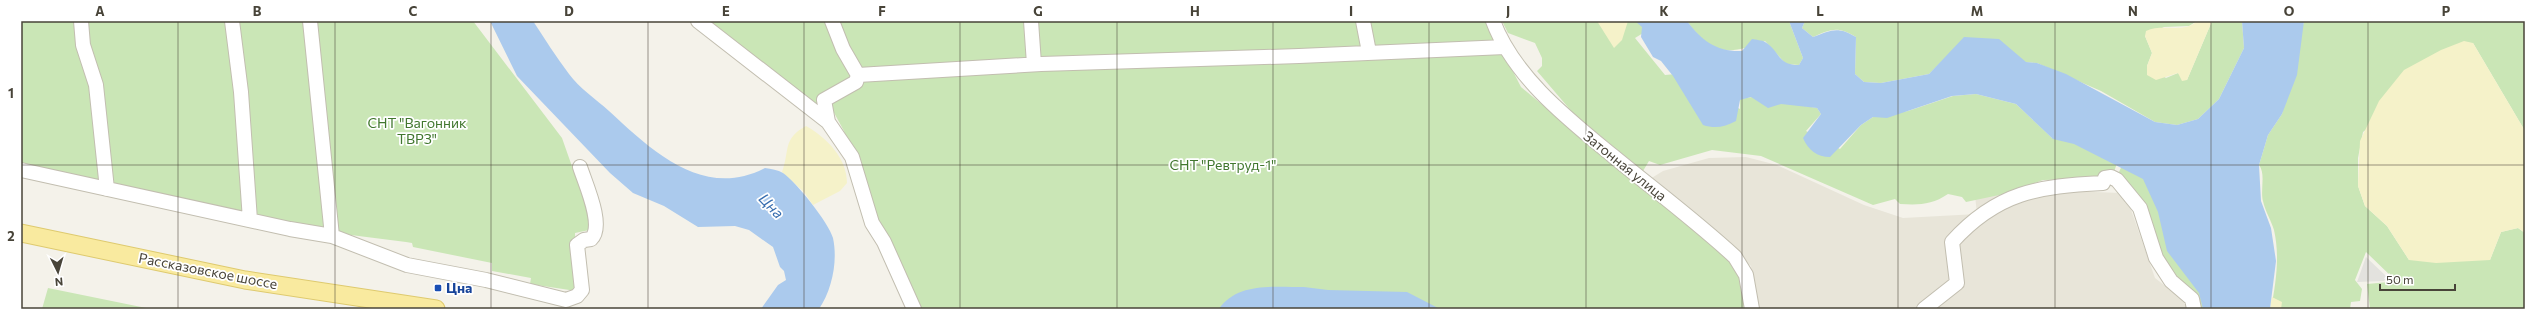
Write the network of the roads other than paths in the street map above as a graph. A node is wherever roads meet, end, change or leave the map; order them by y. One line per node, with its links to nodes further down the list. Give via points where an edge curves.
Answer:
1 (81, 21): 16 (street, via 83,45 96,85)
2 (232, 21): 17 (street, via 241,92)
3 (310, 21): 19 (street)
4 (698, 21): 13 (street)
5 (832, 21): 12 (street, via 843,49)
6 (1031, 21): 11 (street)
7 (1363, 21): 10 (street)
8 (1493, 21): 9 (street, Затонная улица)
9 (1505, 47): 10 (street); 24 (street, Затонная улица, via 1541,91 1564,114 1734,256 1746,274)
10 (1369, 52): 11 (street)
11 (1034, 64): 12 (street)
12 (858, 75): 13 (street, via 856,82 824,100)
13 (828, 122): 23 (street, via 852,157 872,223 888,248)
14 (580, 167): 19 (street, via 597,228 591,239 577,245 582,290 577,296 566,300 486,280 407,265)
15 (21, 170): 16 (street)
16 (106, 189): 17 (street)
17 (250, 220): 19 (street)
18 (21, 233): 21 (main road, Рассказовское шоссе, via 245,280)
19 (332, 236)
20 (21, 244): 21 (main road, Рассказовское шоссе, via 257,292)
21 (405, 306): 22 (main road, Рассказовское шоссе)
22 (436, 309)
23 (914, 309)
24 (1752, 309)
25 (1924, 309): 26 (street, via 1957,283 1952,242 1968,224 1996,204 2024,192 2065,185 2104,183 2105,178 2111,177 2125,189 2140,208 2156,258 2171,281 2192,299)
26 (2194, 309)

